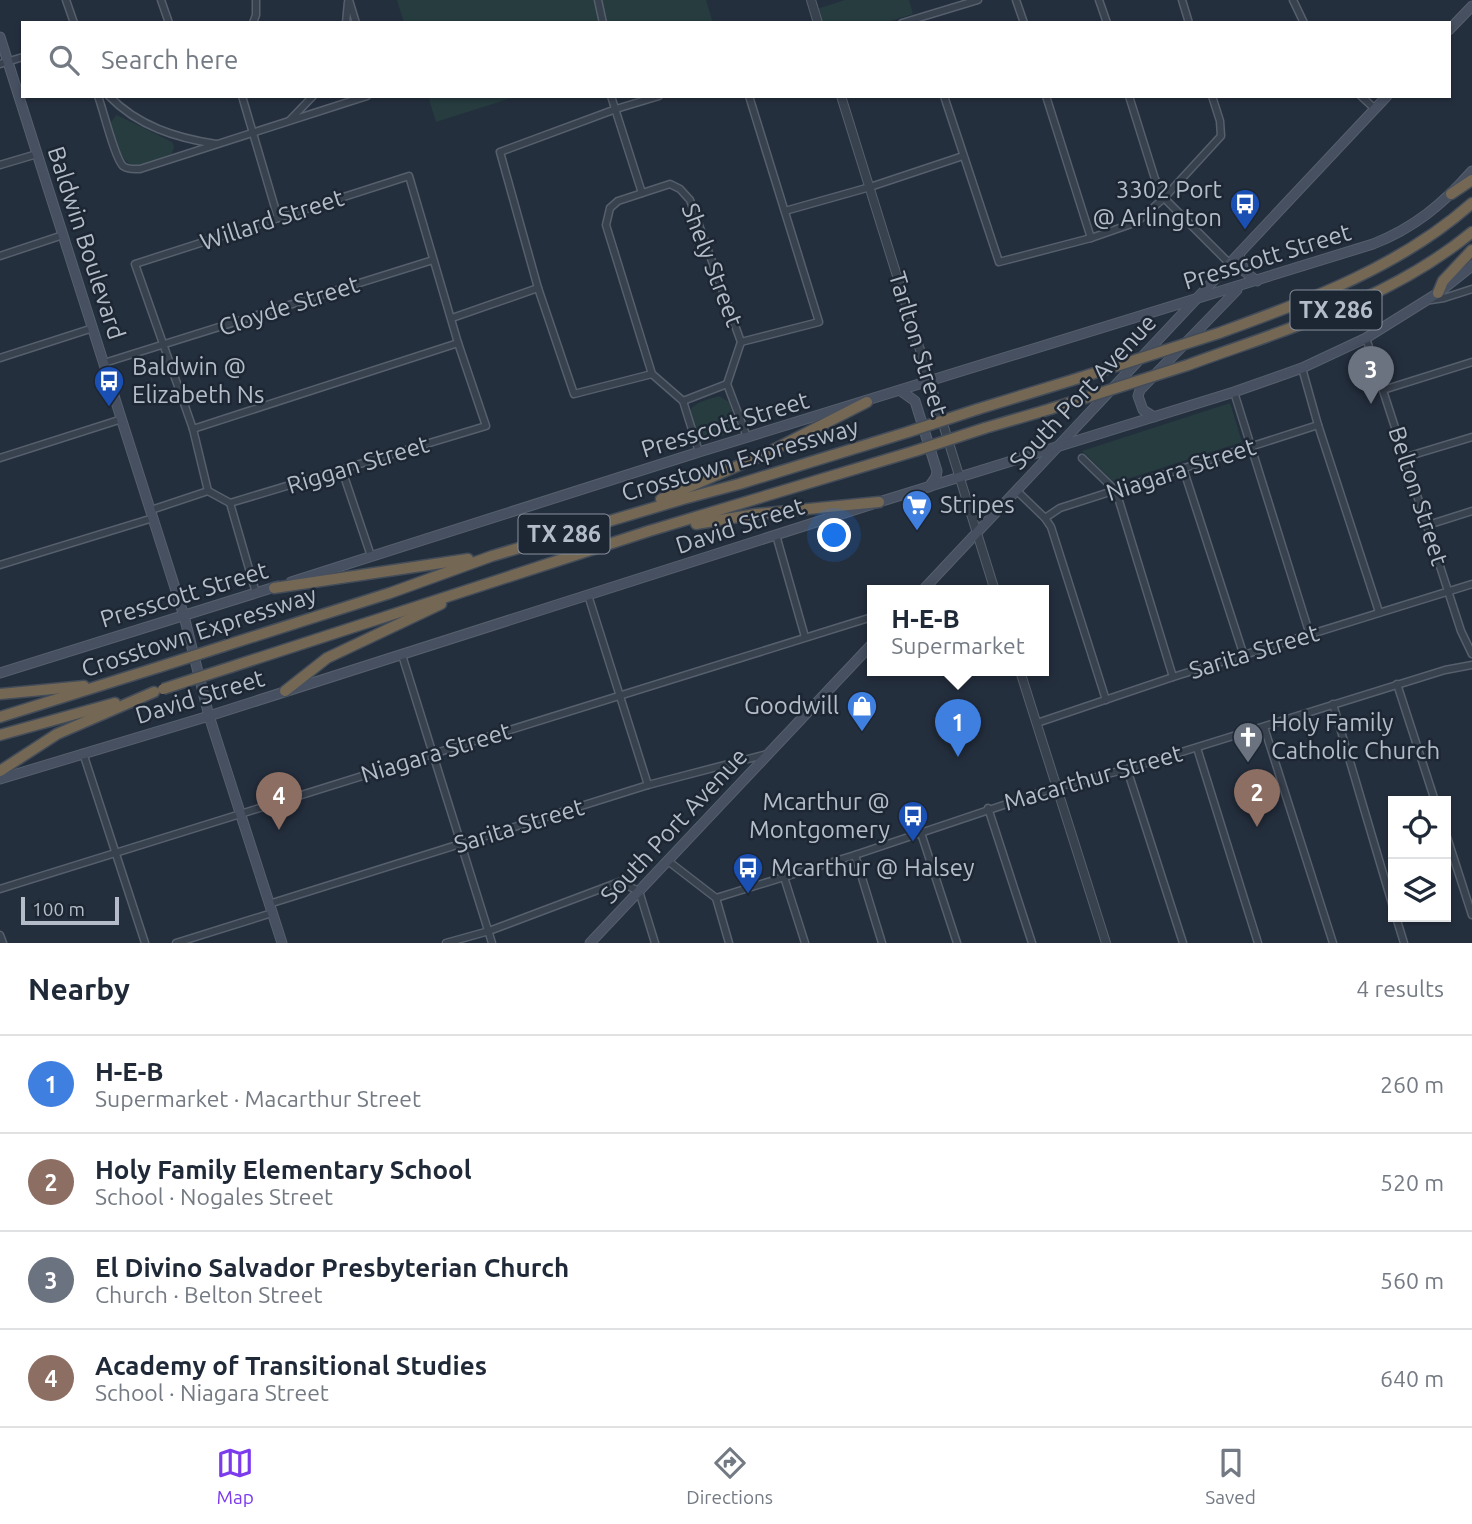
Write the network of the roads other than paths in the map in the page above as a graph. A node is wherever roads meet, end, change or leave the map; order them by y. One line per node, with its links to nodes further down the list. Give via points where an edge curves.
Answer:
1 (66, 0): 14 (street)
2 (161, 0): 15 (street)
3 (256, 0): 16 (street)
4 (348, 0): 17 (street); 18 (street)
5 (598, 0): 19 (street)
6 (811, 0): 20 (street)
7 (978, 0): 13 (street)
8 (1016, 0): 21 (street)
9 (1099, 0): 22 (street)
10 (1182, 0): 23 (street)
11 (1293, 0): 24 (street)
12 (1472, 6): 25 (main road)
13 (920, 20)
14 (73, 21)
15 (168, 21)
16 (254, 21)
17 (346, 21)
18 (355, 21)
19 (603, 21)
20 (817, 21)
21 (1023, 21)
22 (1106, 21)
23 (1188, 21)
24 (1303, 21)
25 (1451, 28)
26 (0, 37): 28 (main road, Baldwin Boulevard)
27 (21, 58): 28 (street)
28 (4, 63): 49 (main road, Baldwin Boulevard)
29 (100, 98): 48 (street, via 122,166 140,169)
30 (111, 98): 48 (street, via 159,131)
31 (243, 98): 47 (street)
32 (311, 98): 46 (street)
33 (361, 98): 46 (street)
34 (612, 98): 44 (street)
35 (652, 98): 44 (street)
36 (750, 98): 59 (street)
37 (842, 98): 54 (street, Tarlton Street)
38 (945, 98): 50 (street)
39 (1047, 98): 63 (street)
40 (1130, 98): 57 (street)
41 (1213, 98): 57 (street, via 1221,136)
42 (1363, 98): 45 (street)
43 (1385, 98): 45 (main road, South Port Avenue)
44 (615, 109): 55 (street); 72 (street, via 500,152)
45 (1376, 109): 65 (main road, South Port Avenue)
46 (289, 121): 47 (street)
47 (254, 134): 48 (street); 60 (street)
48 (218, 144)
49 (37, 154): 51 (street); 62 (main road, Baldwin Boulevard)
50 (963, 156): 54 (street); 63 (street, via 999,262)
51 (0, 165)
52 (1472, 171): 56 (main road)
53 (1472, 180): 56 (highway)
54 (870, 187): 59 (street); 88 (street, Tarlton Street)
55 (642, 193): 80 (street, Shely Street, via 670,184 690,200); 87 (street, via 610,208 606,225)
56 (1451, 194): 70 (main road, Presscott Street, via 1397,235)
57 (1164, 198): 63 (street, via 1138,222); 68 (street)
58 (1472, 203): 119 (highway, Crosstown Expressway / TX 286, bridge, via 1380,268 1304,302 908,432)
59 (785, 211): 80 (street, via 818,322)
60 (278, 218): 67 (street, Willard Street, via 409,176); 82 (street, Willard Street, via 135,264)
61 (1472, 232): 121 (highway, Crosstown Expressway / TX 286, bridge, via 1423,268 1323,316 1188,365)
62 (63, 235): 66 (street); 78 (main road, Baldwin Boulevard)
63 (1091, 238)
64 (1472, 250): 74 (highway, via 1443,281)
65 (1239, 255): 68 (main road, South Port Avenue); 70 (main road, via 1245,273)
66 (0, 256)
67 (433, 260): 77 (street); 82 (street, Cloyde Street)
68 (1230, 264): 75 (main road, South Port Avenue)
69 (1472, 266): 74 (main road, David Street)
70 (1257, 281): 71 (main road, Presscott Street)
71 (1244, 285): 75 (main road, Presscott Street); 95 (main road, via 1140,390 1143,410)
72 (538, 288): 77 (street); 87 (street, via 574,394)
73 (1472, 289): 76 (street)
74 (1438, 293): 76 (main road, David Street)
75 (1196, 299): 88 (main road, Presscott Street); 101 (main road, South Port Avenue)
76 (1426, 300): 79 (main road, David Street)
77 (452, 318): 81 (street)
78 (93, 328): 83 (street); 85 (main road, Baldwin Boulevard)
79 (1366, 338): 86 (main road, David Street); 90 (street, Belton Street)
80 (741, 342): 89 (street, Shely Street)
81 (458, 343): 98 (street); 108 (street, Riggan Street, via 486,426)
82 (164, 346): 85 (street, Cloyde Street); 98 (street)
83 (0, 358)
84 (1472, 362): 90 (street)
85 (104, 363): 96 (main road, Baldwin Boulevard)
86 (1302, 368): 92 (main road, David Street); 97 (street)
87 (652, 374): 93 (street)
88 (928, 381): 91 (main road, Presscott Street); 109 (street, Tarlton Street)
89 (727, 384): 93 (street); 99 (street)
90 (1383, 390): 104 (street, Belton Street)
91 (901, 391): 94 (main road, Presscott Street); 110 (main road, via 915,401 937,471)
92 (1234, 392): 95 (main road, David Street); 102 (street)
93 (683, 401): 103 (street)
94 (867, 402): 99 (main road, Presscott Street); 119 (highway, via 765,454)
95 (1154, 416): 101 (main road, David Street)
96 (122, 419): 105 (street); 117 (main road, Baldwin Boulevard)
97 (1318, 425): 102 (street, Niagara Street); 135 (street)
98 (193, 429): 111 (street)
99 (747, 437): 103 (main road, Presscott Street)
100 (1472, 437): 104 (street)
101 (1057, 447): 109 (main road, David Street); 112 (main road, South Port Avenue)
102 (1252, 447): 107 (street, Niagara Street); 138 (street)
103 (699, 452): 124 (main road, Presscott Street)
104 (1406, 457): 120 (street, Belton Street)
105 (0, 458)
106 (1082, 458): 113 (street)
107 (1183, 468): 113 (street, Niagara Street); 143 (street)
108 (342, 470): 115 (street, Riggan Street); 124 (street)
109 (960, 478): 110 (main road, David Street); 122 (street, Tarlton Street)
110 (928, 488): 114 (main road, David Street)
111 (208, 491): 115 (street); 117 (street)
112 (1017, 491): 118 (street); 122 (main road, South Port Avenue)
113 (1115, 491): 118 (street, Niagara Street, via 1060,508); 147 (street)
114 (879, 502): 121 (highway); 123 (main road, David Street)
115 (230, 503): 133 (street)
116 (1472, 511): 120 (street)
117 (152, 514): 126 (street); 136 (main road, Baldwin Boulevard)
118 (1045, 518): 154 (street)
119 (615, 519): 125 (highway, Crosstown Expressway / TX 286)
120 (1428, 525): 132 (street, Belton Street)
121 (655, 530): 127 (highway, Crosstown Expressway / TX 286)
122 (977, 533): 129 (main road, South Port Avenue); 130 (street, Tarlton Street)
123 (776, 535): 134 (main road, David Street); 139 (street)
124 (371, 556): 131 (main road, Presscott Street)
125 (492, 556): 131 (highway); 149 (highway, Crosstown Expressway / TX 286, bridge)
126 (0, 565)
127 (484, 584): 150 (highway, Crosstown Expressway / TX 286, bridge); 151 (highway, via 327,658)
128 (1472, 584): 132 (street, Sarita Street)
129 (928, 585)
130 (993, 585)
131 (274, 587): 133 (main road, Presscott Street)
132 (1448, 592): 135 (street, Sarita Street); 141 (street, Belton Street)
133 (256, 593): 136 (main road, Presscott Street)
134 (588, 595): 142 (main road, David Street); 153 (street)
135 (1379, 612): 138 (street, Sarita Street)
136 (184, 616): 145 (main road, Presscott Street); 156 (main road, Baldwin Boulevard)
137 (867, 618): 139 (street, Niagara Street)
138 (1310, 635): 143 (street, Sarita Street)
139 (805, 637): 153 (street, Niagara Street)
140 (867, 649): 163 (main road, South Port Avenue)
141 (1472, 654)
142 (402, 655): 151 (main road, David Street); 164 (street)
143 (1244, 656): 147 (street, Sarita Street)
144 (1472, 666): 148 (street, Macarthur Street)
145 (0, 672)
146 (1022, 676): 158 (street)
147 (1173, 677): 154 (street, Sarita Street)
148 (1398, 684): 155 (street, Macarthur Street); 170 (street)
149 (104, 685): 152 (highway); 157 (highway, Crosstown Expressway / TX 286)
150 (159, 690): 160 (highway, Crosstown Expressway / TX 286); 166 (highway, via 57,734)
151 (285, 691): 156 (main road, David Street)
152 (0, 694)
153 (619, 695): 164 (street, Niagara Street); 168 (street)
154 (1106, 700): 158 (street, Sarita Street)
155 (1333, 704): 159 (street, Macarthur Street); 181 (street)
156 (209, 716): 162 (main road, David Street); 172 (main road, Baldwin Boulevard)
157 (0, 717)
158 (1037, 723): 169 (street)
159 (1264, 727): 161 (street, Macarthur Street); 205 (street)
160 (0, 735)
161 (1197, 748): 165 (street, Macarthur Street); 204 (street)
162 (83, 752): 167 (main road, David Street); 176 (street)
163 (769, 753): 168 (street, Sarita Street); 178 (main road, South Port Avenue)
164 (434, 755): 172 (street, Niagara Street); 174 (street)
165 (1127, 769): 169 (street, Macarthur Street); 203 (street)
166 (0, 771)
167 (0, 779)
168 (648, 785): 174 (street, Sarita Street)
169 (1057, 787): 171 (street, Macarthur Street); 202 (street)
170 (1433, 796)
171 (988, 808): 173 (street, Macarthur Street); 201 (street)
172 (240, 814): 176 (street, Niagara Street); 184 (main road, Baldwin Boulevard)
173 (921, 833): 177 (street, Macarthur Street); 200 (street)
174 (462, 843): 184 (street, Sarita Street); 187 (street)
175 (1451, 850): 185 (street)
176 (116, 853): 180 (street, Niagara Street); 190 (street)
177 (855, 855): 179 (street, Macarthur Street); 199 (street)
178 (668, 861): 182 (main road, South Port Avenue); 183 (street)
179 (784, 877): 183 (street, Macarthur Street); 198 (street)
180 (0, 889)
181 (1388, 890)
182 (639, 891): 187 (street, via 619,882); 195 (main road, South Port Avenue); 196 (street)
183 (716, 898): 197 (street)
184 (271, 909): 191 (street, Sarita Street); 192 (main road, Baldwin Boulevard)
185 (1472, 915)
186 (1398, 922): 206 (street)
187 (489, 931): 193 (street); 194 (street)
188 (0, 934): 189 (street)
189 (3, 943)
190 (145, 943)
191 (176, 943)
192 (282, 943)
193 (446, 943)
194 (492, 943)
195 (590, 943)
196 (655, 943)
197 (729, 943)
198 (805, 943)
199 (882, 943)
200 (957, 943)
201 (1032, 943)
202 (1106, 943)
203 (1183, 943)
204 (1258, 943)
205 (1333, 943)
206 (1404, 943)

